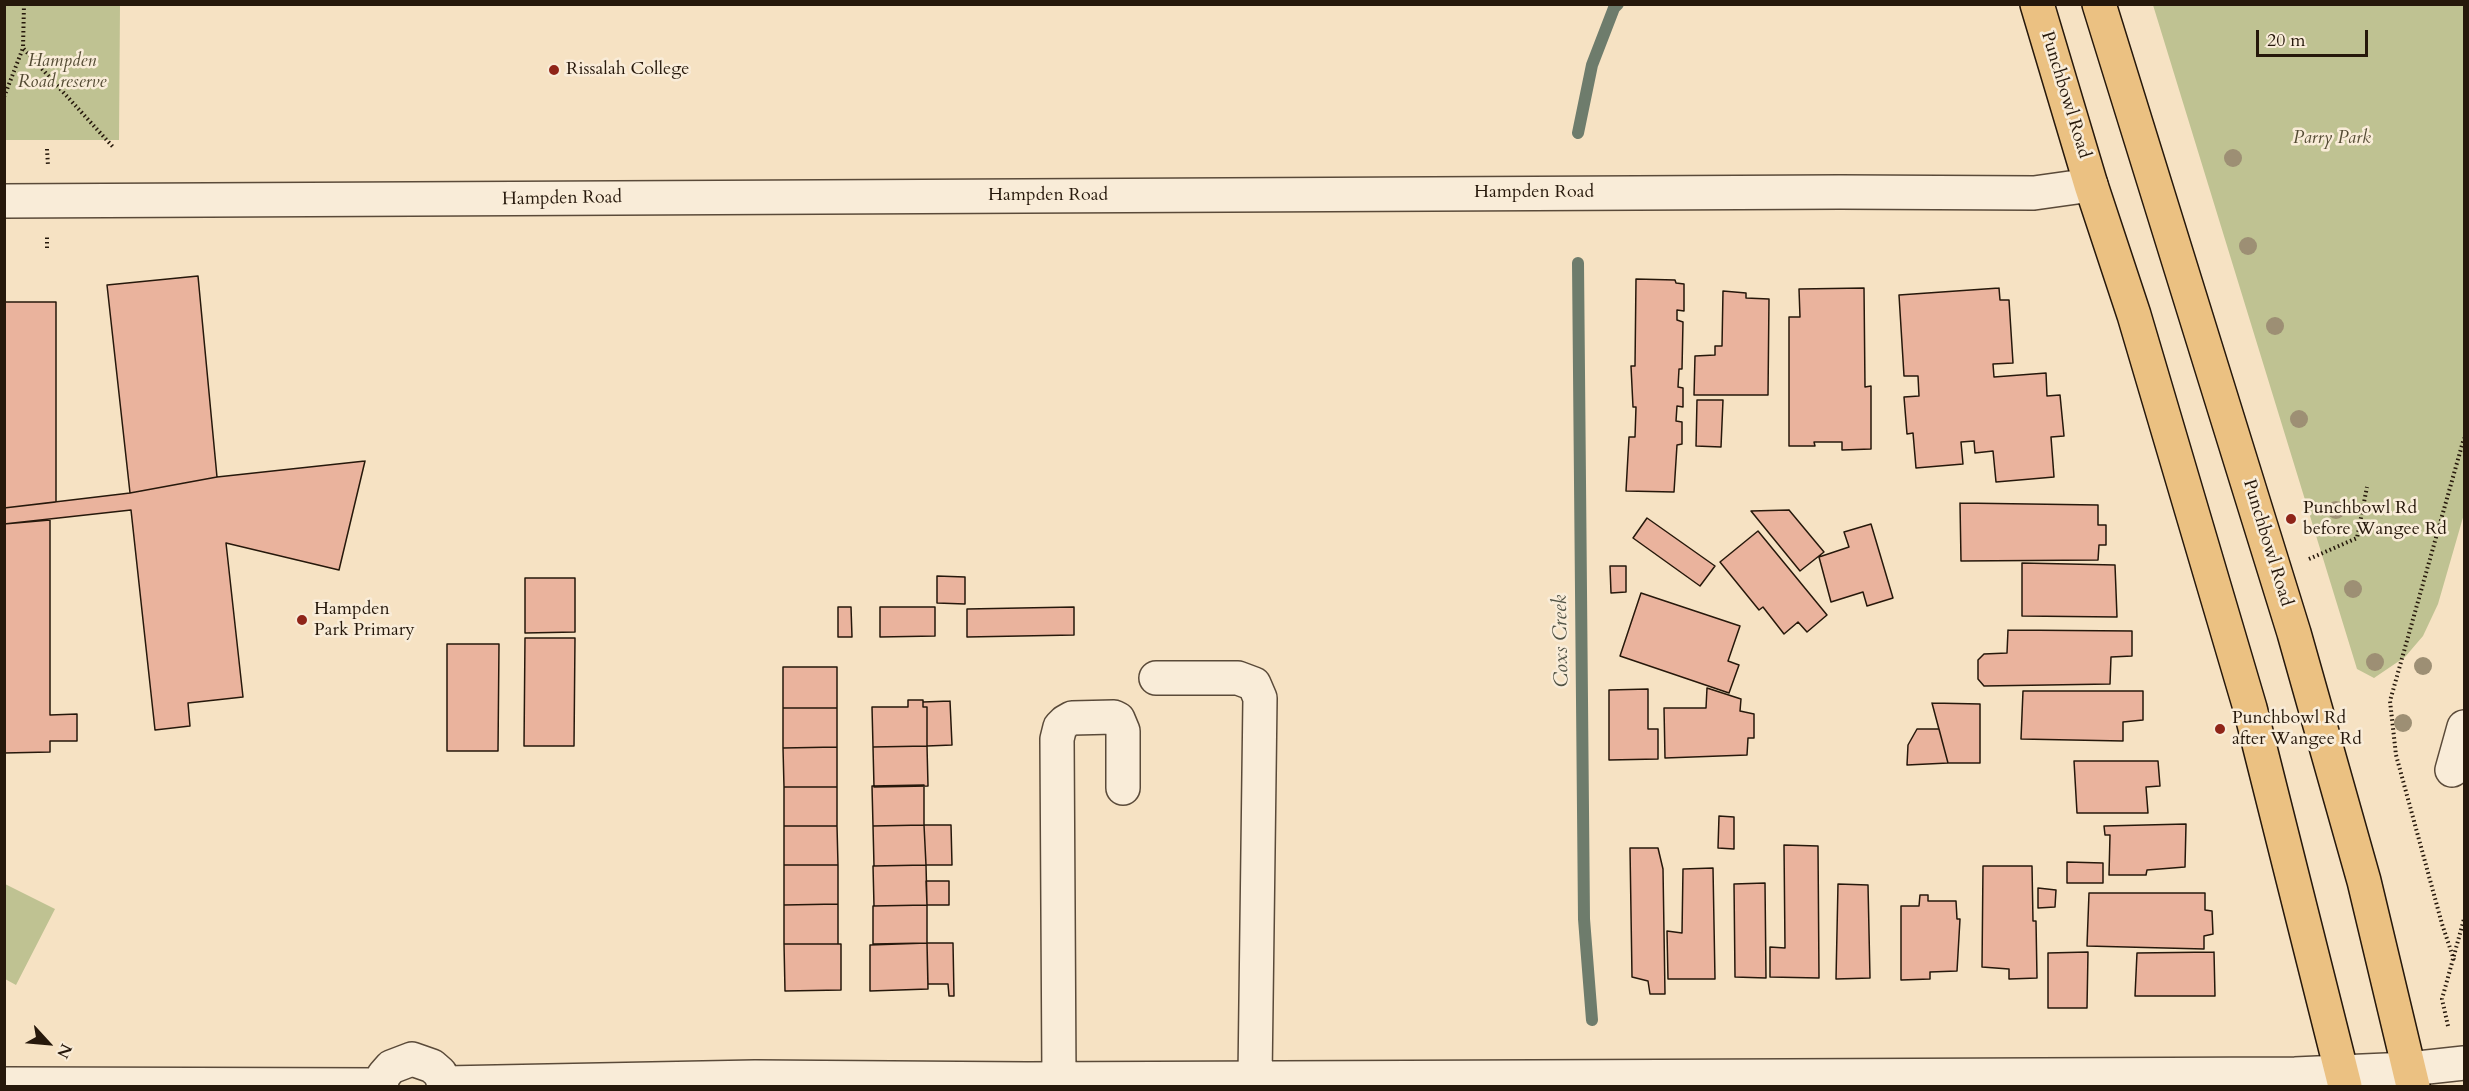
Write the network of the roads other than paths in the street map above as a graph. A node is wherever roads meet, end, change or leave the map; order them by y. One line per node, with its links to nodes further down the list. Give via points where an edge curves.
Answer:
1 (2037, 4): 3 (main road, Punchbowl Road)
2 (2099, 4): 11 (main road, Punchbowl Road, via 2276,573 2364,881)
3 (2091, 185): 4 (street, Hampden Road, via 2034,193); 13 (main road, Punchbowl Road, via 2250,708)
4 (4, 201)
5 (1156, 678): 10 (street, via 1238,678 1254,684 1260,698)
6 (2464, 727): 7 (street)
7 (2452, 770)
8 (1123, 788): 12 (street, via 1122,731 1118,719 1072,718 1065,722 1057,739)
9 (2464, 1063): 11 (street)
10 (1255, 1078): 12 (street); 13 (street)
11 (2411, 1078): 13 (street)
12 (1059, 1079): 15 (street, via 755,1077)
13 (2344, 1080)
14 (4, 1084): 16 (street)
15 (445, 1085): 16 (street, via 432,1066 412,1059 391,1067)
16 (380, 1086)

